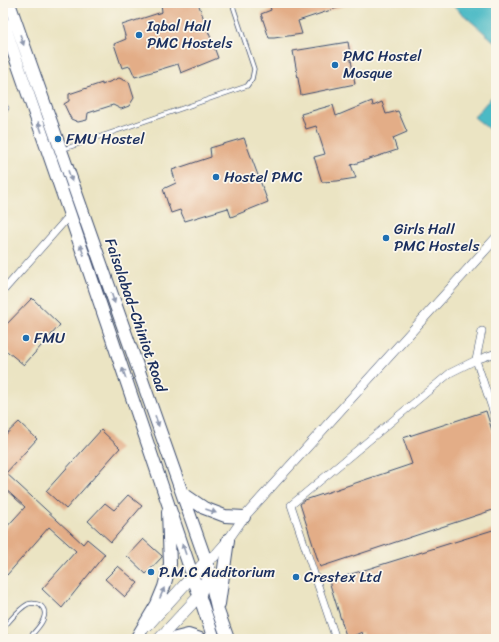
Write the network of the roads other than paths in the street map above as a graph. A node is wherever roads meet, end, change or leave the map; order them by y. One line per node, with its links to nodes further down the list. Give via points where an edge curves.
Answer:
1 (9, 3): 4 (highway, Faisalabad–Chiniot Road, one-way to 4)
2 (232, 3): 4 (lane, via 254,69 247,86)
3 (3, 22): 5 (highway, Faisalabad–Chiniot Road, one-way to 3)
4 (61, 150): 12 (highway, Faisalabad–Chiniot Road, one-way to 12)
5 (70, 215): 7 (street); 13 (highway, Faisalabad–Chiniot Road, one-way to 5)
6 (496, 238): 14 (street)
7 (3, 290)
8 (482, 331): 10 (street)
9 (496, 353): 10 (street)
10 (476, 360): 11 (street); 31 (street, via 450,373 291,505)
11 (496, 420)
12 (182, 493): 14 (highway, one-way to 14, via 204,508 225,516); 16 (highway, Faisalabad–Chiniot Road)
13 (167, 500): 18 (highway, Faisalabad–Chiniot Road, one-way to 13); 25 (highway, one-way to 13, via 157,604 170,564)
14 (244, 517): 15 (street)
15 (228, 540): 16 (street); 20 (highway)
16 (210, 558): 17 (highway, Faisalabad–Chiniot Road); 18 (main road)
17 (208, 573): 19 (main road); 20 (highway, Faisalabad–Chiniot Road)
18 (193, 575): 19 (highway, Faisalabad–Chiniot Road); 25 (main road)
19 (200, 595): 26 (main road); 29 (highway, Faisalabad–Chiniot Road)
20 (218, 611): 30 (highway, Faisalabad–Chiniot Road)
21 (3, 628): 24 (lane, via 20,609 30,603 39,605 45,613 44,620)
22 (3, 636): 23 (street)
23 (6, 639)
24 (28, 639)
25 (136, 639)
26 (159, 639)
27 (172, 639): 28 (highway, via 188,636)
28 (200, 639)
29 (214, 639)
30 (228, 639)
31 (336, 639)

